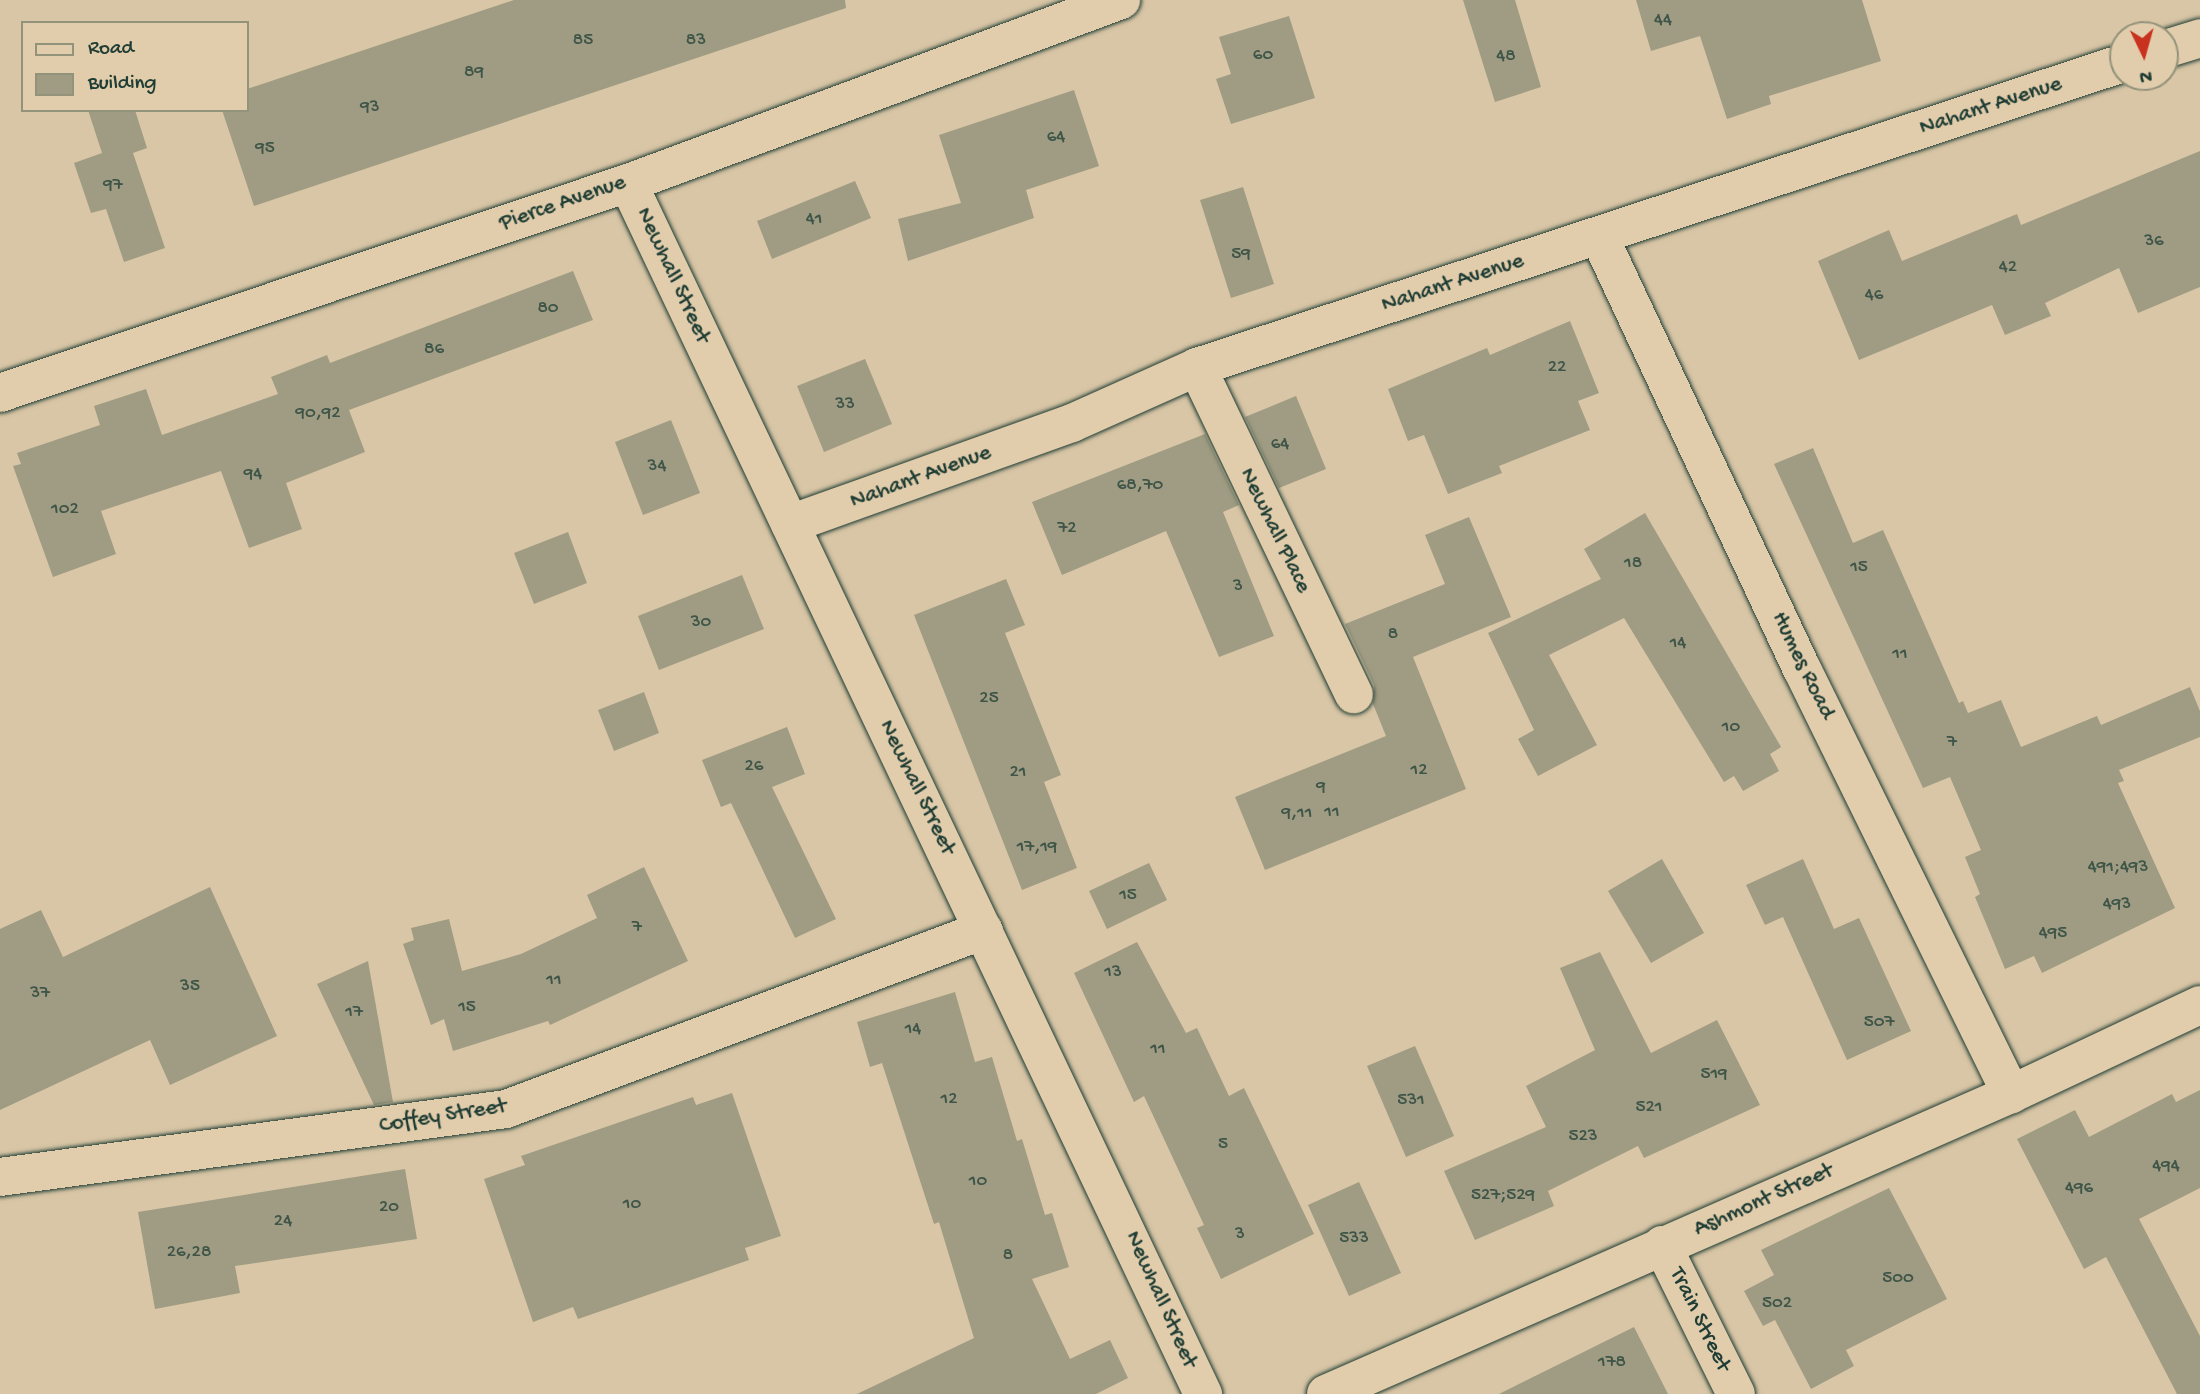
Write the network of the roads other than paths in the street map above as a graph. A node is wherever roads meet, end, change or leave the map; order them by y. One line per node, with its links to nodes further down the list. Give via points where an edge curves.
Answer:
1 (1121, 0): 5 (street, Pierce Avenue)
2 (2200, 38): 3 (street)
3 (2179, 45)
4 (2109, 68): 6 (street, Nahant Avenue)
5 (628, 183): 8 (street, Pierce Avenue); 9 (street, Newhall Street)
6 (1599, 236): 7 (street, Nahant Avenue); 13 (street, Humes Road, via 1802,669)
7 (1197, 367): 9 (street, Nahant Avenue, via 1072,423); 10 (street, Newhall Place)
8 (0, 393)
9 (790, 524): 11 (street, Newhall Street)
10 (1354, 694)
11 (984, 930): 14 (street, Coffey Street, via 506,1109); 16 (street, Newhall Street)
12 (2200, 1005): 13 (street, Ashmont Street)
13 (2011, 1094): 15 (street, Ashmont Street)
14 (0, 1177)
15 (1662, 1245): 17 (street, Ashmont Street); 18 (street, Train Street)
16 (1203, 1394)
17 (1326, 1394)
18 (1736, 1394)

